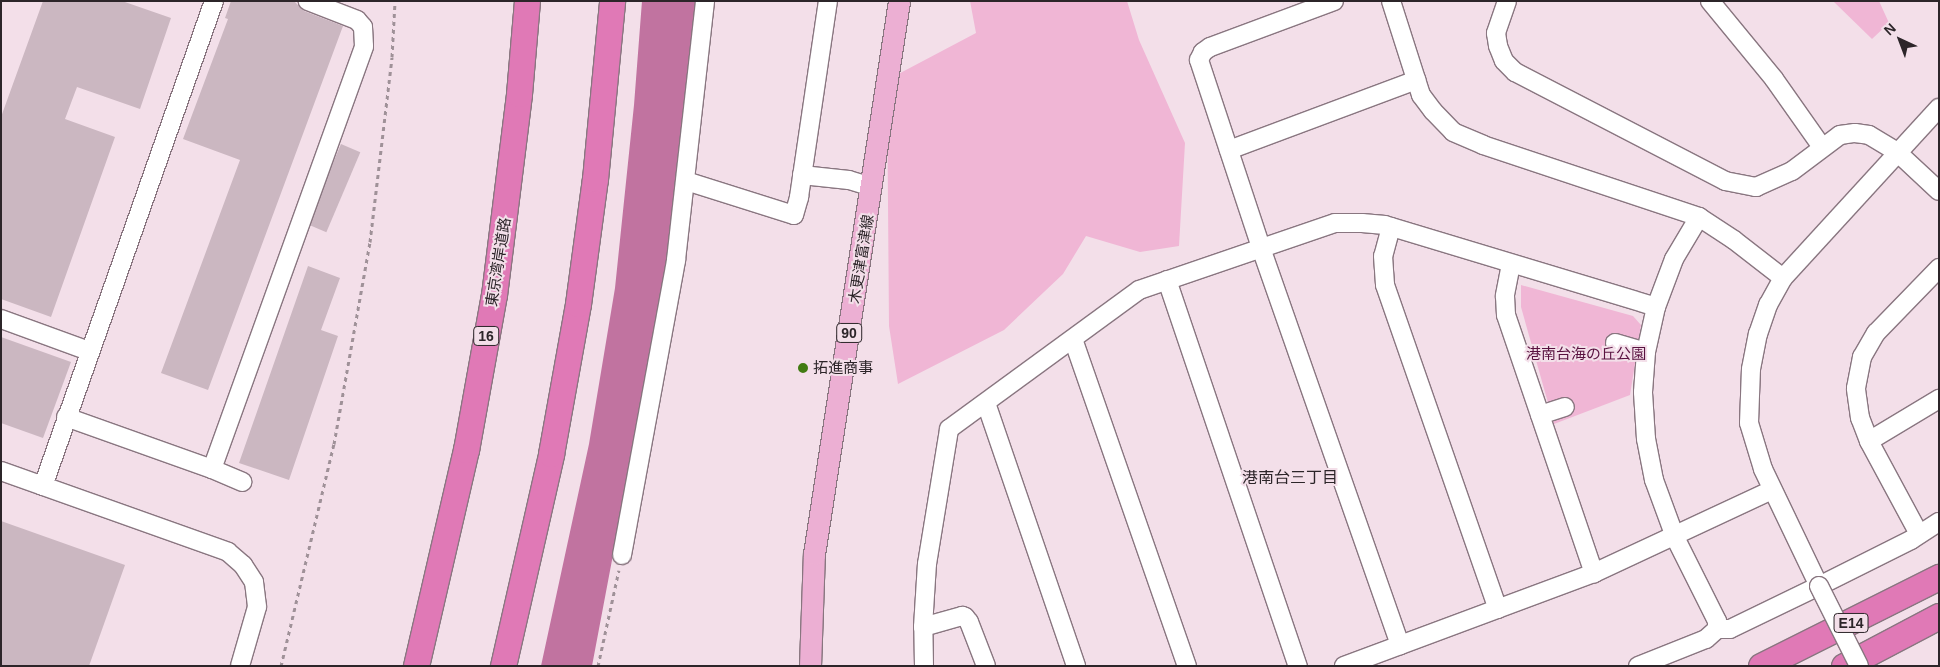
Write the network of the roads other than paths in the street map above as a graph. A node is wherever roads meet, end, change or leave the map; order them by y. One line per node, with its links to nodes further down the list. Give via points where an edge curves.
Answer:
1 (214, 1): 32 (street)
2 (308, 1): 40 (street, via 357,20 363,27 364,46)
3 (527, 1): 58 (highway, 東京湾岸道路 / 16, via 494,295 466,450)
4 (612, 1): 59 (highway, via 596,169 578,304 551,454)
5 (705, 1): 18 (street)
6 (828, 1): 17 (street)
7 (899, 1): 19 (main road, 木更津富津線 / 90)
8 (1334, 1): 15 (street, via 1203,52 1199,60)
9 (1391, 1): 12 (street)
10 (1507, 1): 14 (street, via 1496,34 1504,60 1515,72 1725,182 1756,187 1792,171)
11 (1710, 1): 14 (street, via 1774,80)
12 (1416, 80): 15 (street); 21 (street, via 1433,111 1453,132)
13 (1939, 108): 16 (street)
14 (1822, 147): 16 (street, via 1840,135 1854,133 1870,135)
15 (1228, 150): 23 (street)
16 (1897, 152): 20 (street); 26 (street)
17 (802, 175): 18 (street, via 794,215); 19 (street, via 849,180)
18 (686, 181): 48 (street, via 674,270)
19 (872, 187): 60 (main road, 木更津富津線 / 90, via 814,554)
20 (1939, 191)
21 (1699, 217): 26 (street); 28 (street, via 1674,259)
22 (1391, 227): 23 (street, via 1335,223); 24 (street); 52 (street, via 1383,256 1385,285)
23 (1261, 248): 27 (street); 56 (street)
24 (1512, 264): 28 (street); 37 (street, via 1505,296 1506,315)
25 (1939, 268): 39 (street, via 1876,333 1862,357 1856,388 1860,418)
26 (1783, 278): 44 (street, via 1768,305 1751,369 1749,423 1762,469)
27 (1167, 280): 30 (street, via 1139,290); 65 (street)
28 (1656, 307): 33 (street)
29 (1, 319): 32 (street)
30 (1073, 339): 35 (street); 64 (street)
31 (1615, 343): 33 (street)
32 (89, 351): 38 (street)
33 (1646, 352): 47 (street, via 1643,392 1646,439 1654,480)
34 (1939, 400): 39 (street)
35 (986, 403): 54 (street, via 949,428 927,564); 63 (street)
36 (1565, 407): 37 (street)
37 (1540, 415): 49 (street)
38 (66, 417): 40 (street); 43 (street)
39 (1869, 441): 46 (street)
40 (212, 469): 42 (street)
41 (1, 471): 43 (street)
42 (242, 482)
43 (43, 486): 57 (street, via 228,552 243,565 254,582 257,608)
44 (1772, 490): 47 (street); 51 (street)
45 (1939, 522): 46 (street)
46 (1919, 534): 51 (street)
47 (1675, 537): 49 (street); 55 (street, via 1717,621)
48 (622, 555)
49 (1594, 573): 52 (street)
50 (1939, 577): 68 (highway, E14)
51 (1819, 586): 55 (street, via 1730,629); 70 (street, bridge)
52 (1498, 609): 56 (street)
53 (1939, 616): 69 (highway, E14)
54 (923, 627): 61 (street); 62 (street, via 965,617)
55 (1717, 629): 67 (street, via 1706,639)
56 (1400, 645): 66 (street)
57 (240, 666)
58 (416, 666)
59 (503, 666)
60 (810, 666)
61 (924, 666)
62 (986, 666)
63 (1076, 666)
64 (1187, 666)
65 (1298, 666)
66 (1344, 666)
67 (1638, 666)
68 (1761, 666)
69 (1844, 666)
70 (1859, 666)

